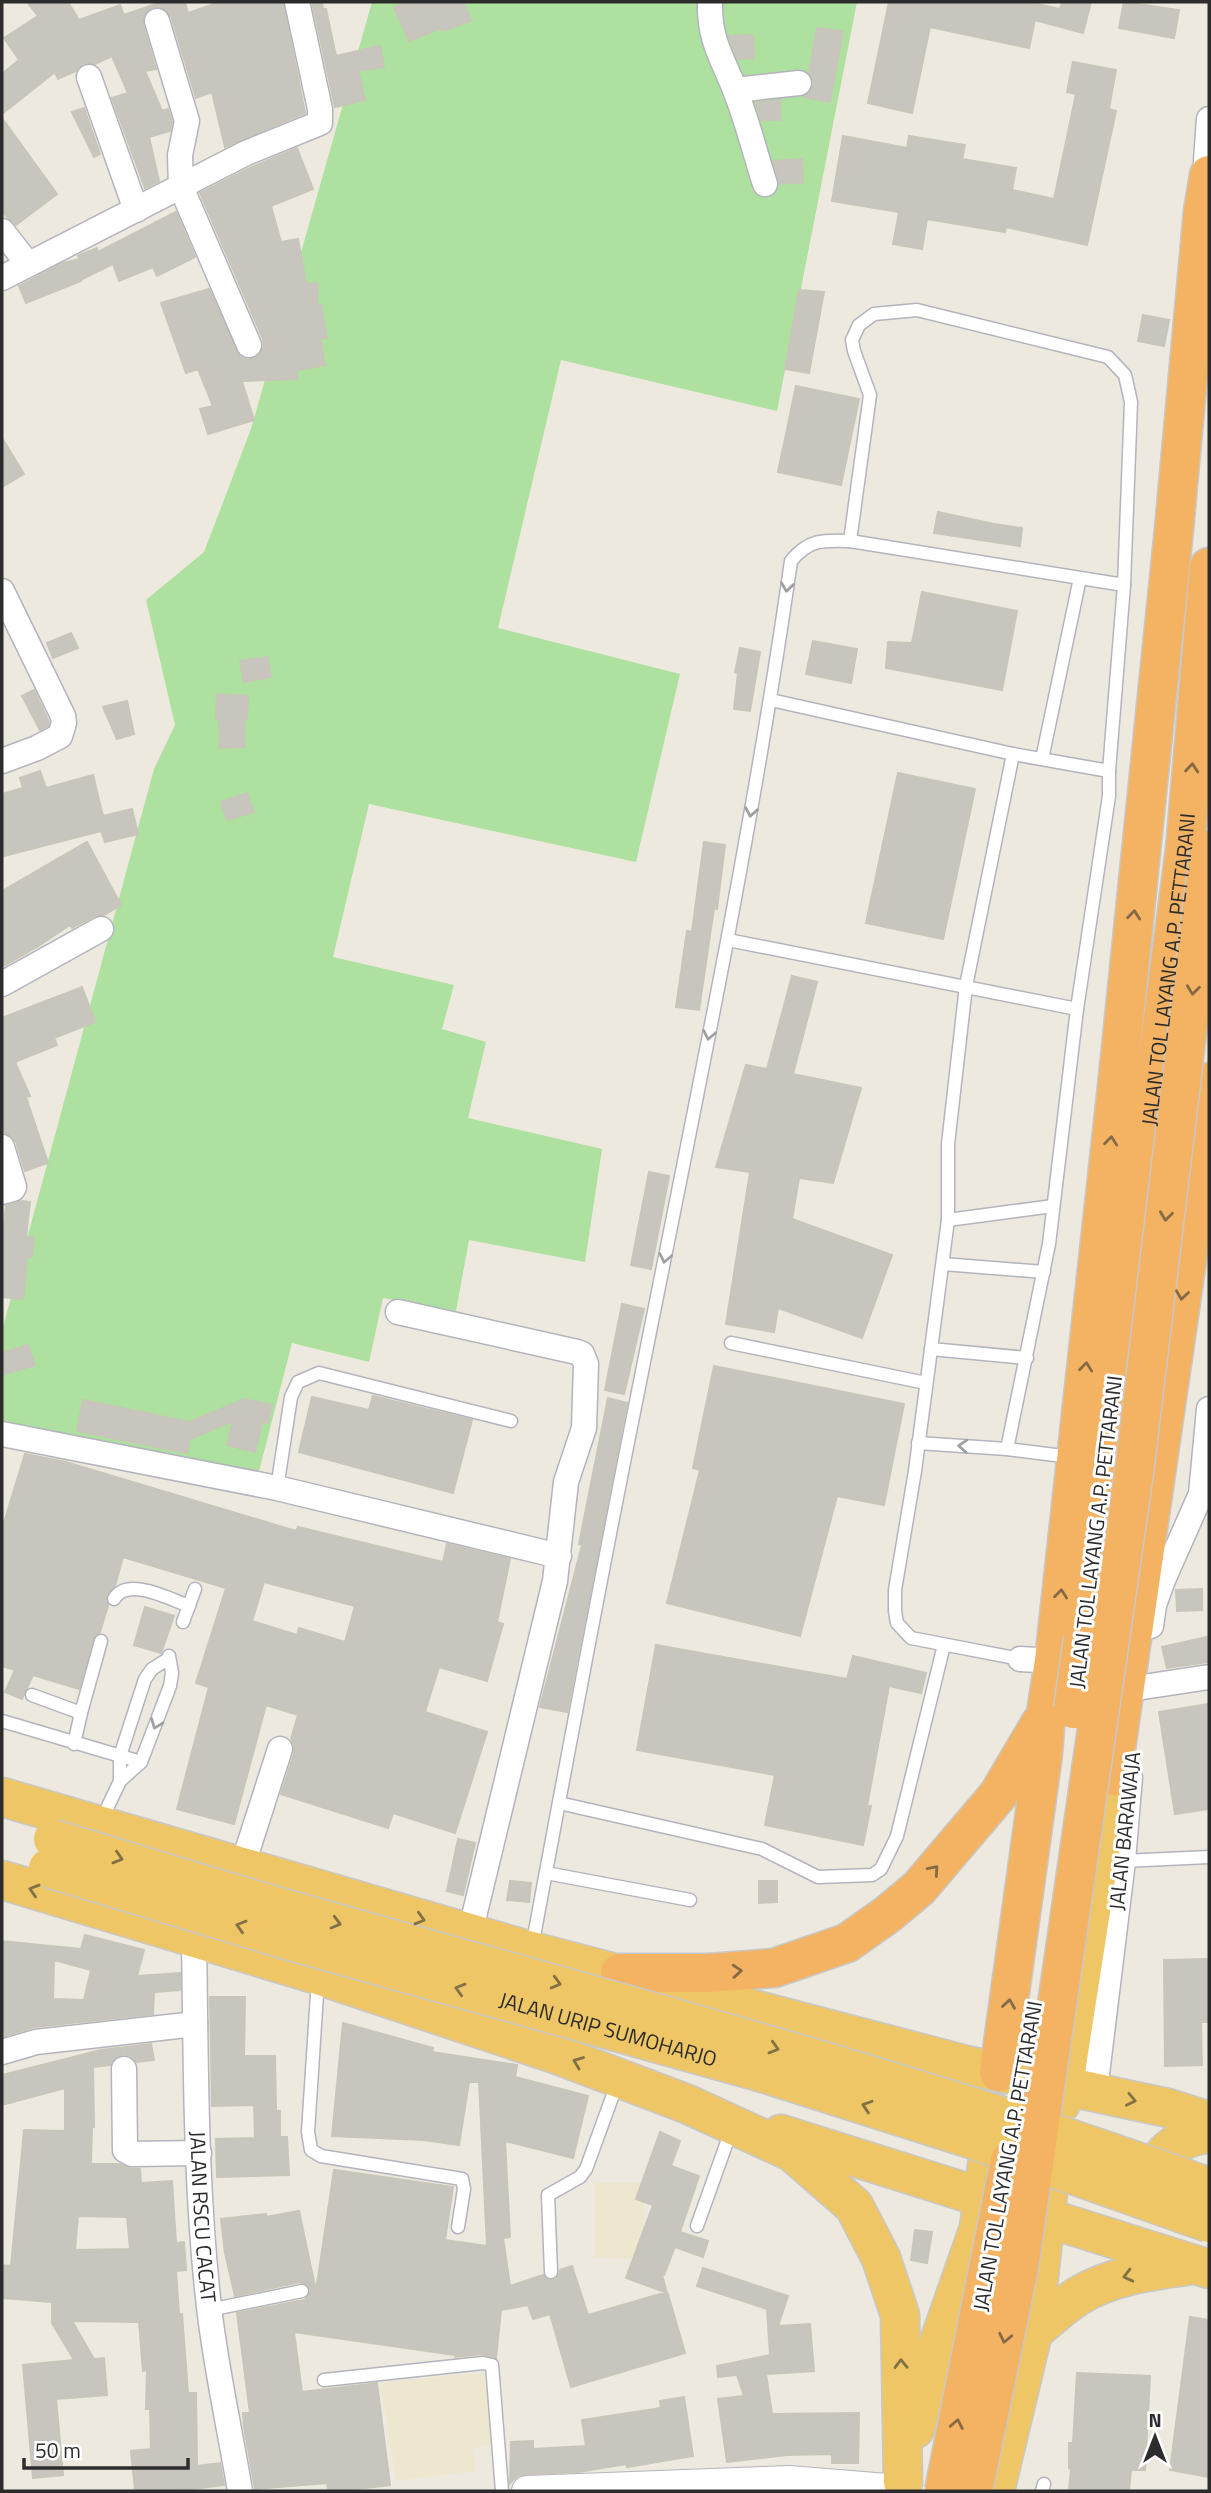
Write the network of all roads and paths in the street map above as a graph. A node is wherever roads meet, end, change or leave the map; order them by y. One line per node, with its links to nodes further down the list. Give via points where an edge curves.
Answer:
1 (297, 2): 9 (street, via 320,123 246,153)
2 (710, 2): 6 (street, via 712,34)
3 (157, 21): 9 (street, via 187,121 180,155)
4 (89, 77): 11 (street)
5 (799, 83): 6 (street)
6 (735, 90): 8 (street)
7 (1209, 119): 10 (street)
8 (765, 184)
9 (181, 187): 11 (street); 15 (street)
10 (1206, 193): 49 (highway, one-way to 10)
11 (136, 210): 13 (street)
12 (2, 231): 13 (street)
13 (28, 264): 14 (street)
14 (2, 278)
15 (249, 345)
16 (850, 541): 18 (lane); 19 (lane, via 870,395 852,340 859,325 874,314 917,310 1108,357 1125,375 1131,402); 21 (lane, one-way to 21, via 821,540 801,549 791,561)
17 (1209, 568): 116 (highway, JALAN TOL LAYANG A.P. PETTARANI, one-way to 17, bridge, via 1028,2067 1185,849)
18 (1080, 578): 19 (lane); 23 (lane)
19 (1124, 585): 25 (lane)
20 (2, 591): 24 (street, via 65,723 61,736)
21 (771, 700): 22 (lane); 28 (lane, one-way to 28)
22 (1013, 754): 23 (lane); 30 (lane)
23 (1042, 760): 25 (lane)
24 (2, 761)
25 (1109, 771): 31 (lane, via 1110,796)
26 (1209, 849): 117 (highway, JALAN TOL LAYANG A.P. PETTARANI, one-way to 117, bridge, via 1130,1501 1019,2267)
27 (101, 929): 29 (street)
28 (729, 940): 30 (lane); 71 (lane, one-way to 71)
29 (2, 984)
30 (966, 986): 31 (lane); 36 (lane, via 948,1144)
31 (1077, 1009): 35 (lane)
32 (1209, 1082): 93 (highway, one-way to 93, via 1112,1776)
33 (2, 1147): 34 (street, via 14,1187)
34 (2, 1192)
35 (1053, 1206): 36 (lane); 38 (lane)
36 (948, 1220): 37 (lane)
37 (943, 1264): 38 (lane); 41 (lane)
38 (1044, 1272): 42 (lane)
39 (398, 1312): 51 (street, via 577,1352 585,1359 583,1428 566,1482)
40 (731, 1343): 43 (lane)
41 (931, 1349): 42 (lane); 43 (lane)
42 (1027, 1358): 48 (lane)
43 (926, 1383): 47 (lane)
44 (1209, 1409): 60 (street, JALAN BARAWAJA, via 1200,1494 1154,1605)
45 (511, 1421): 50 (lane, via 319,1373 298,1382 291,1397)
46 (2, 1434): 50 (street)
47 (918, 1443): 48 (lane, one-way to 47); 57 (lane, via 895,1611 897,1623 909,1637)
48 (1007, 1449): 49 (lane)
49 (1076, 1458): 58 (highway, one-way to 49)
50 (277, 1488): 51 (street)
51 (559, 1556): 82 (street)
52 (195, 1589): 54 (lane)
53 (114, 1599): 54 (lane, via 128,1588 137,1588)
54 (189, 1605): 55 (lane)
55 (183, 1622)
56 (101, 1642): 62 (lane)
57 (944, 1646): 58 (lane); 71 (lane, via 897,1836 876,1873 818,1877 762,1849)
58 (1037, 1660): 63 (highway)
59 (1209, 1677): 60 (street)
60 (1143, 1687): 77 (street, JALAN BARAWAJA)
61 (32, 1695): 62 (lane)
62 (81, 1713): 65 (lane)
63 (1046, 1713): 85 (highway, one-way to 63, via 774,1968 846,1943 888,1914 927,1878 998,1795); 91 (highway, one-way to 63)
64 (2, 1721): 65 (lane)
65 (74, 1744): 67 (lane)
66 (280, 1749): 78 (street)
67 (120, 1756): 68 (lane); 68 (lane, one-way to 68, via 145,1679 169,1657 170,1686); 69 (lane)
68 (141, 1762): 69 (lane)
69 (120, 1781): 73 (lane)
70 (2, 1797): 73 (highway)
71 (559, 1804): 79 (lane)
72 (2, 1822): 74 (highway, JALAN URIP SUMOHARJO)
73 (99, 1826): 78 (highway)
74 (50, 1853): 75 (highway, JALAN URIP SUMOHARJO); 100 (highway, JALAN URIP SUMOHARJO, one-way to 100, bridge, via 296,1912 594,1994 988,2110); 102 (highway, JALAN URIP SUMOHARJO, one-way to 74, bridge, via 977,2141 764,2073 287,1940)
75 (2, 1854)
76 (1209, 1857): 77 (lane)
77 (1123, 1861): 93 (street, JALAN BARAWAJA)
78 (242, 1867): 82 (highway, one-way to 82)
79 (546, 1873): 81 (lane); 84 (lane)
80 (2, 1880): 83 (highway, one-way to 80)
81 (690, 1900)
82 (470, 1933): 84 (highway)
83 (194, 1939): 86 (highway); 87 (street, JALAN RSCU CACAT)
84 (531, 1951): 85 (highway)
85 (620, 1973): 88 (highway)
86 (318, 1975): 92 (highway, one-way to 86); 104 (lane, via 310,2148 321,2156 462,2179)
87 (195, 2024): 89 (street, via 36,2042); 98 (street, JALAN RSCU CACAT)
88 (881, 2042): 91 (highway); 99 (highway, via 915,2067 922,2084 921,2104 912,2121 898,2132)
89 (2, 2052)
90 (124, 2069): 98 (street, via 125,2150 132,2154)
91 (999, 2072): 93 (highway); 101 (highway)
92 (619, 2077): 94 (highway); 107 (lane, via 586,2169 548,2195)
93 (1085, 2087): 95 (highway, one-way to 95); 105 (highway)
94 (687, 2104): 96 (highway); 99 (highway)
95 (1209, 2121)
96 (733, 2124): 103 (lane); 112 (highway, one-way to 96, via 900,2315 881,2258 854,2206 792,2152)
97 (1209, 2133): 106 (highway, via 1180,2141 1158,2160 1151,2184 1155,2215)
98 (198, 2153): 109 (street, JALAN RSCU CACAT)
99 (850, 2156): 101 (highway)
100 (1209, 2187)
101 (981, 2197): 105 (highway); 112 (highway, via 979,2228 931,2365)
102 (1209, 2223)
103 (697, 2226)
104 (458, 2227)
105 (1049, 2231): 106 (highway); 110 (highway)
106 (1202, 2267): 110 (highway, one-way to 110, via 1149,2271 1112,2280 1080,2295)
107 (551, 2272)
108 (302, 2291): 109 (lane)
109 (209, 2310): 113 (street, JALAN RSCU CACAT)
110 (1033, 2332): 118 (highway)
111 (324, 2380): 114 (lane, via 492,2365)
112 (900, 2488): 115 (street, via 789,2481)
113 (240, 2491)
114 (502, 2491)
115 (527, 2491)
116 (944, 2491)
117 (973, 2491)
118 (995, 2491)

